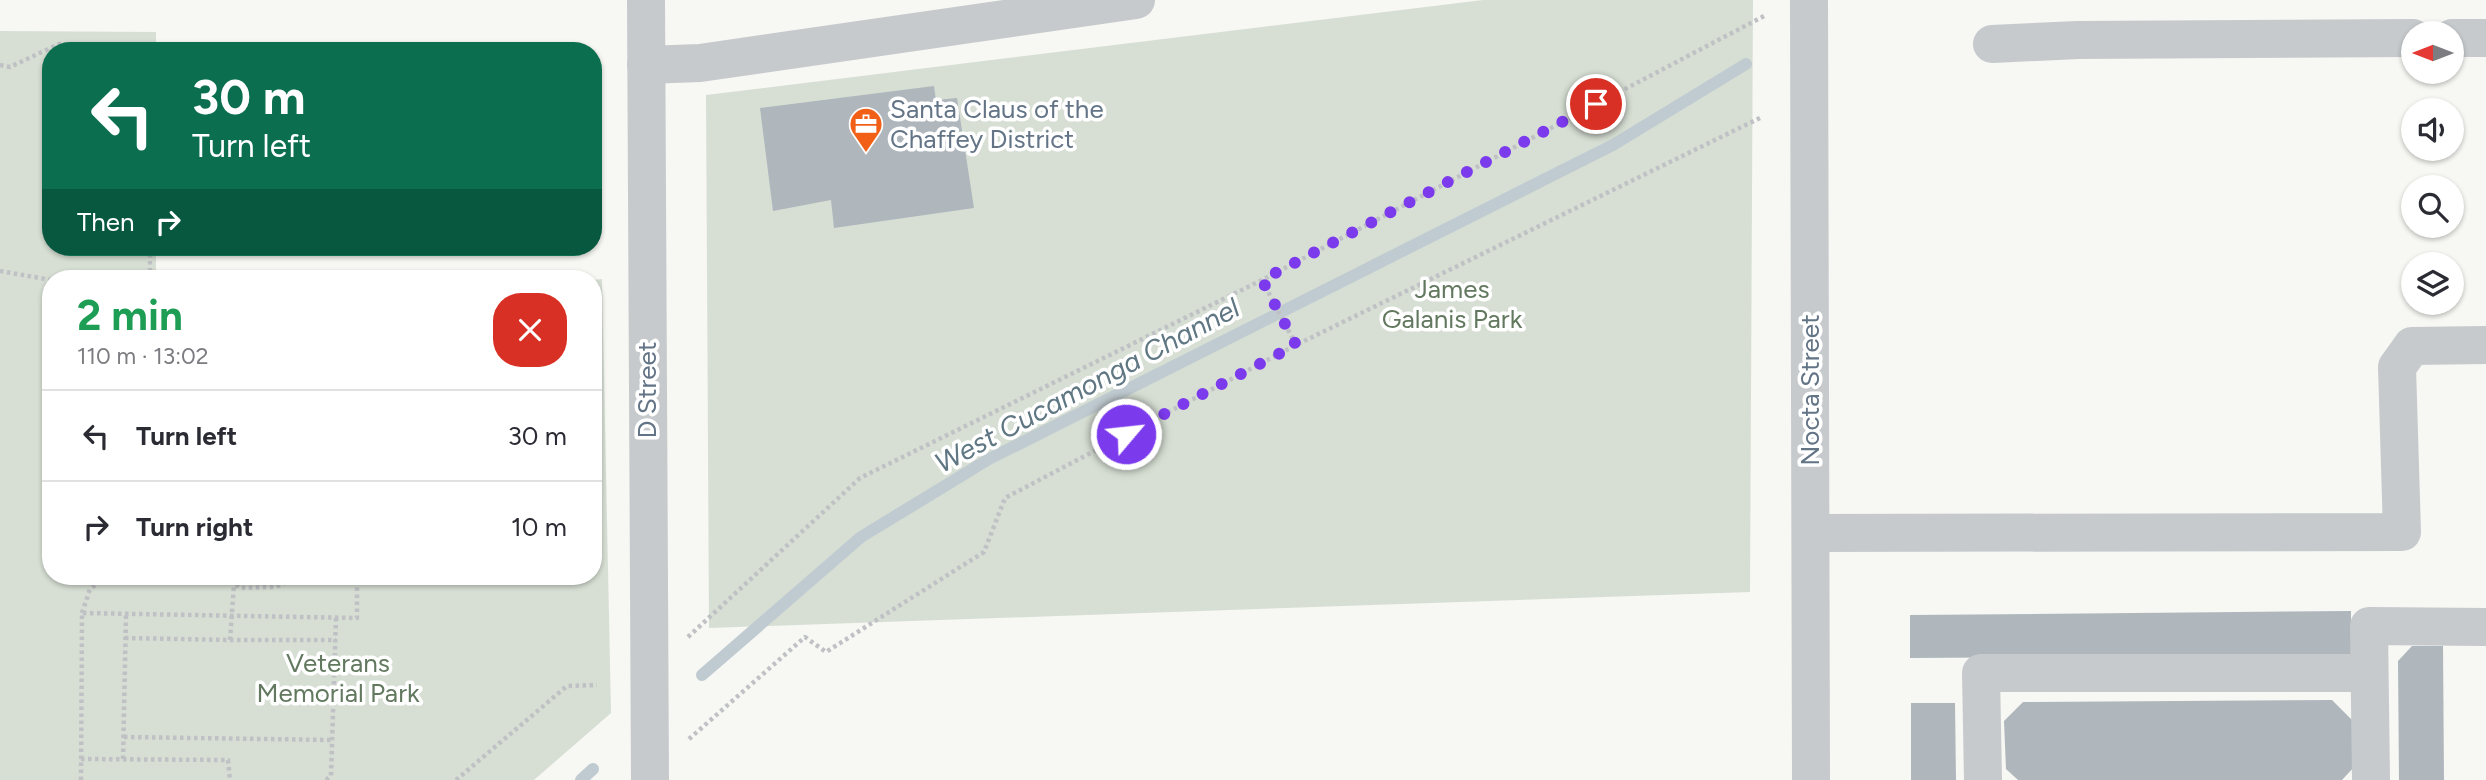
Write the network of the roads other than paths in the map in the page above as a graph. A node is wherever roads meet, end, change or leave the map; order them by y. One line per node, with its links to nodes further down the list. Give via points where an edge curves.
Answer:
1 (646, 0): 8 (street, D Street)
2 (1136, 0): 8 (street, via 700,63)
3 (1809, 0): 10 (street, Nocta Street)
4 (2401, 38): 7 (street)
5 (2464, 38): 6 (street)
6 (2486, 38)
7 (1992, 44)
8 (646, 65): 13 (street, D Street)
9 (2486, 345): 10 (street, via 2412,346 2397,367 2402,532)
10 (1811, 533): 14 (street, Nocta Street)
11 (2486, 627): 12 (street, via 2369,626)
12 (2370, 673): 15 (street, via 1981,673); 16 (street)
13 (650, 780)
14 (1811, 780)
15 (1983, 780)
16 (2371, 780)

